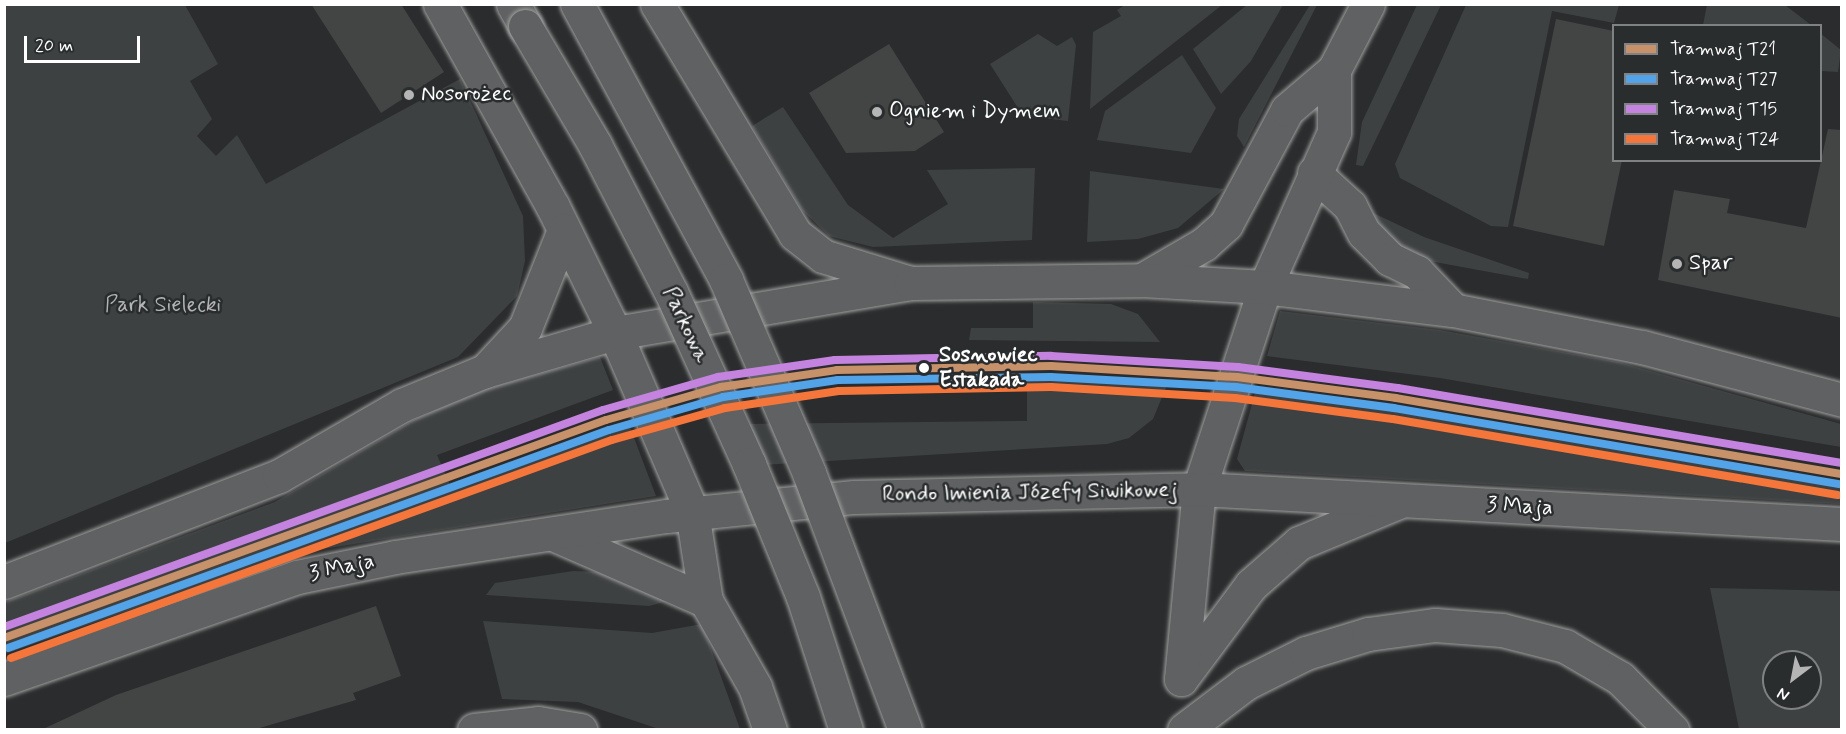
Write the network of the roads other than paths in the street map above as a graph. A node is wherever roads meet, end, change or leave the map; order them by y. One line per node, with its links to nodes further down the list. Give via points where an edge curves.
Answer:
1 (440, 4): 8 (street)
2 (577, 4): 29 (street, bridge, via 726,280 809,473)
3 (657, 4): 10 (street, via 795,234 823,255)
4 (1368, 4): 6 (street)
5 (519, 15): 28 (street, Parkowa, bridge, via 654,260 749,464 803,597)
6 (1334, 70): 7 (street, Rondo Imienia Józefy Siwikowej, via 1334,132); 9 (street, via 1287,110 1226,224 1204,244)
7 (1314, 173): 11 (street, Rondo Imienia Józefy Siwikowej); 12 (street, via 1350,206 1364,233 1390,259 1417,272)
8 (564, 230): 13 (street); 14 (street, via 525,328)
9 (1142, 280): 10 (street); 11 (street)
10 (911, 283): 13 (street)
11 (1265, 287): 12 (street); 16 (street, Rondo Imienia Józefy Siwikowej)
12 (1453, 310): 15 (street, via 1642,347)
13 (615, 333): 14 (street); 18 (street)
14 (485, 371): 21 (street, via 402,405 279,476)
15 (1842, 400)
16 (1199, 489): 17 (street, 3 Maja); 18 (street, Rondo Imienia Józefy Siwikowej, via 949,492); 24 (street)
17 (1401, 501): 19 (street, 3 Maja); 24 (street, via 1346,528 1299,543 1251,585)
18 (692, 512): 20 (street, 3 Maja); 22 (street)
19 (1842, 524)
20 (553, 534): 22 (street); 23 (street, 3 Maja, via 297,577)
21 (4, 582)
22 (706, 601): 27 (street, via 755,687)
23 (4, 679)
24 (1181, 679): 30 (street)
25 (474, 729): 26 (street, via 538,723)
26 (580, 729)
27 (770, 729)
28 (846, 729)
29 (905, 729)
30 (1179, 729)
31 (1184, 729): 32 (street, via 1246,683 1306,653 1368,634 1435,626 1502,630 1565,646 1620,678)
32 (1672, 729)

